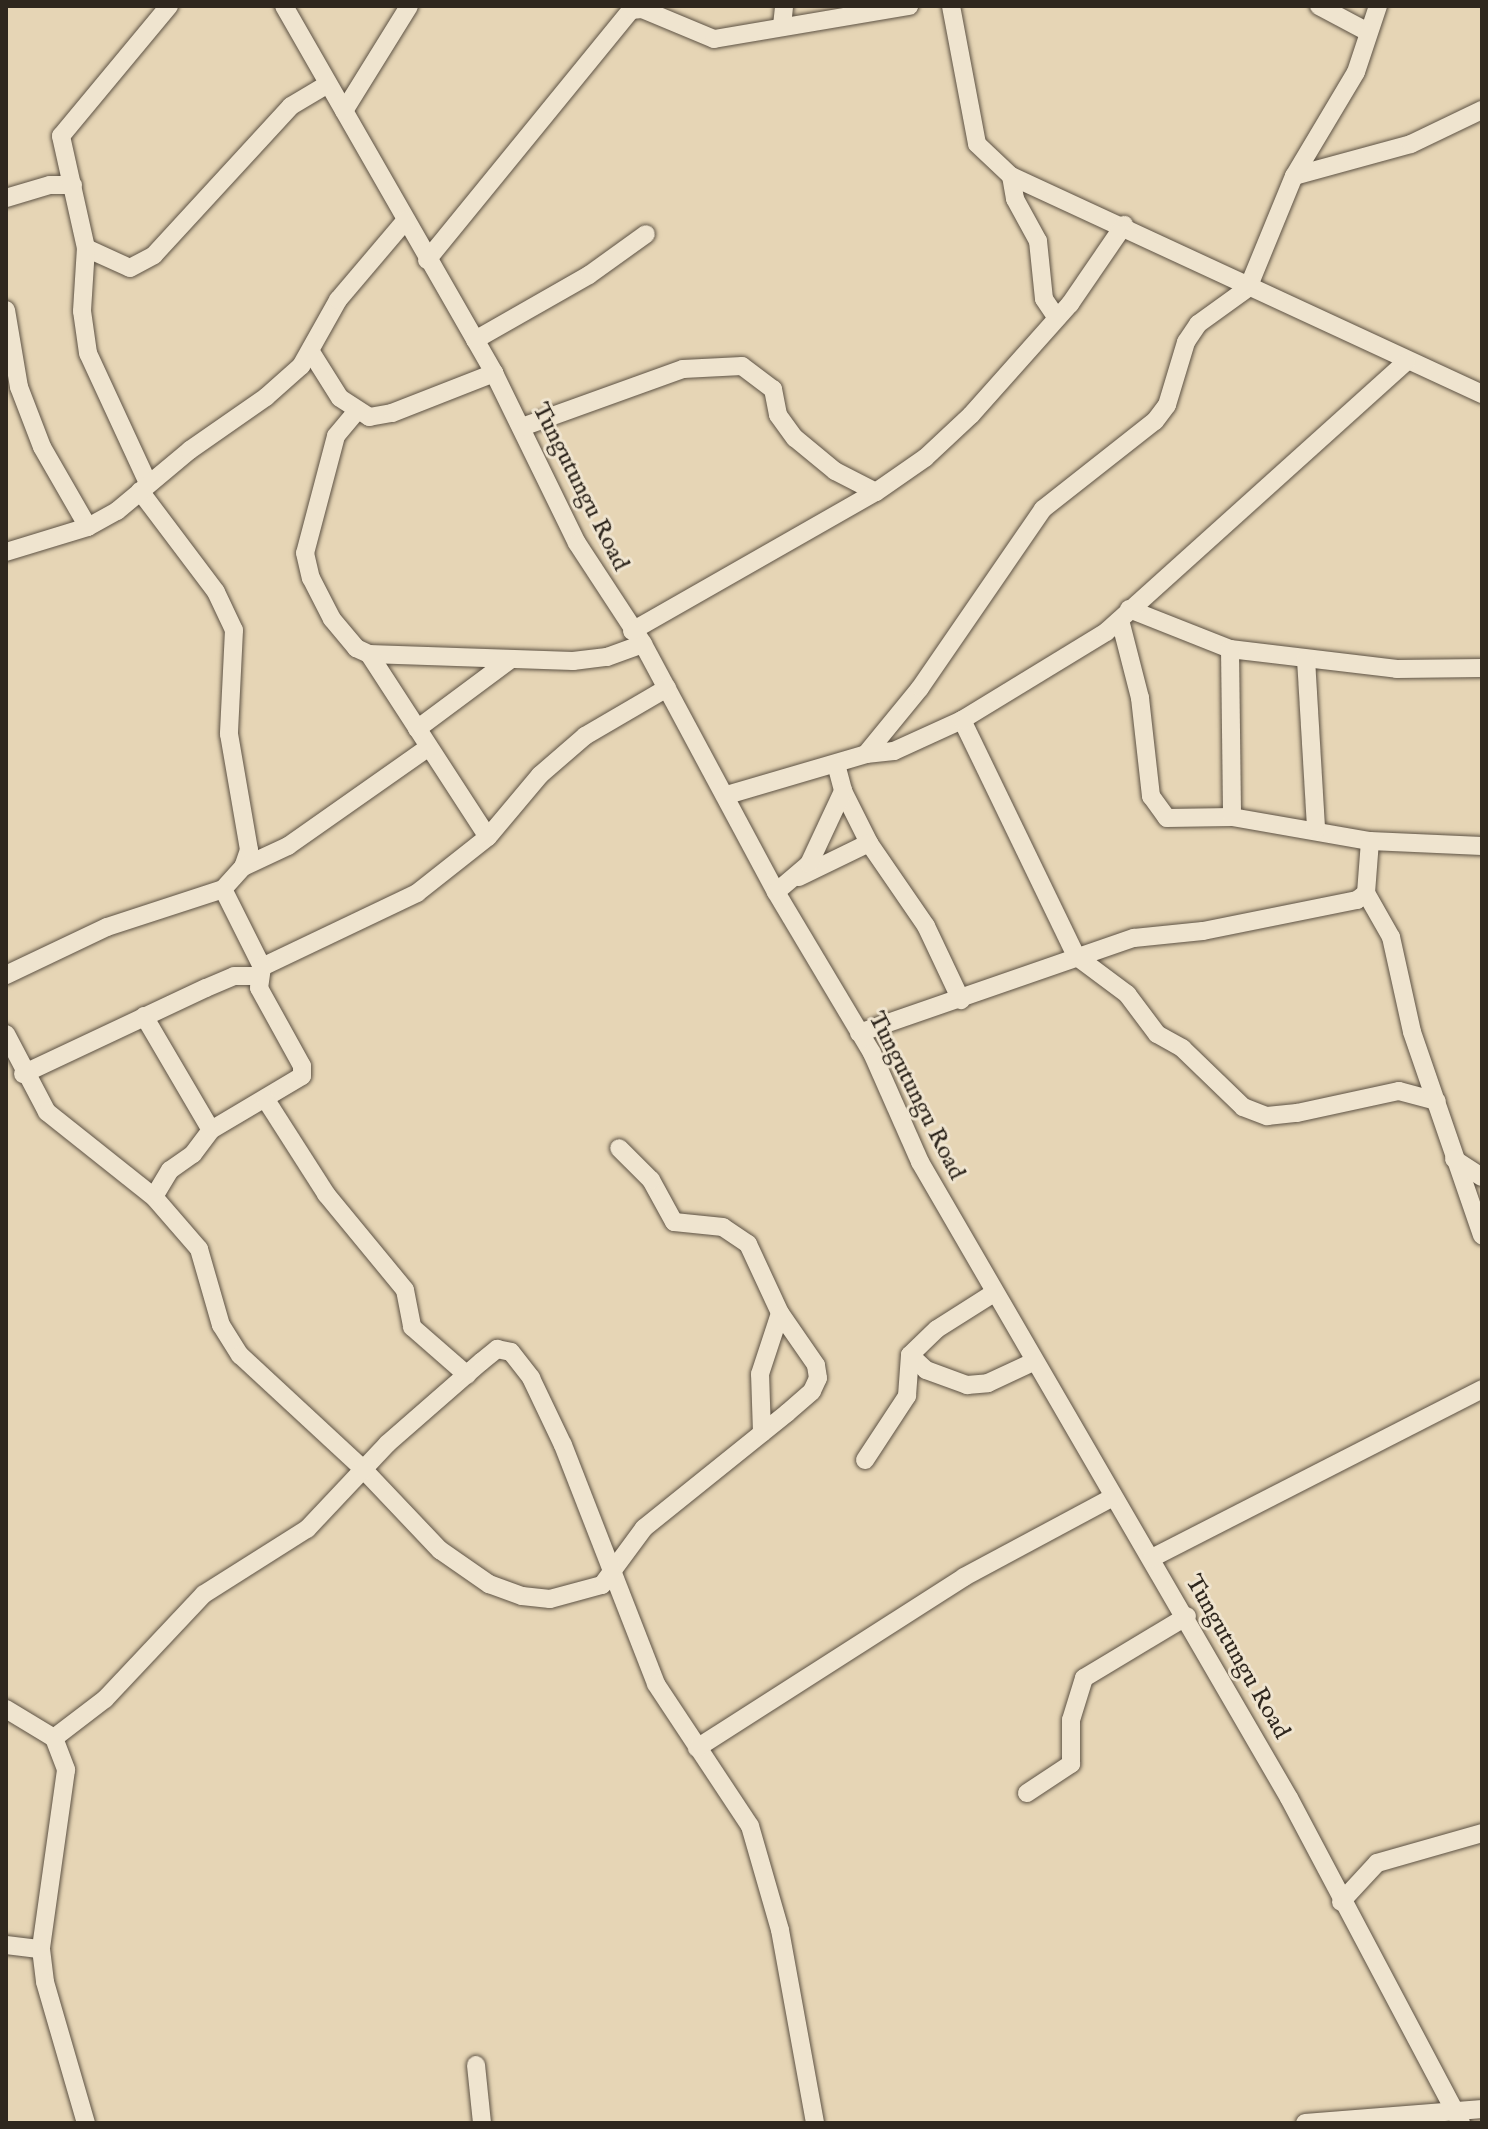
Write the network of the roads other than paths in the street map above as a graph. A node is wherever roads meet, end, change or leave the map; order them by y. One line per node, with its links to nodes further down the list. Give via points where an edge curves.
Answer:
1 (169, 6): 17 (street, via 66,125 61,148)
2 (284, 6): 12 (street, Tungutungu Road)
3 (409, 6): 14 (street)
4 (784, 6): 10 (street)
5 (909, 6): 10 (street)
6 (951, 6): 15 (street, via 977,144)
7 (1319, 6): 11 (street)
8 (1378, 6): 11 (street)
9 (629, 8): 10 (street, via 714,39); 23 (street)
10 (782, 26)
11 (1368, 32): 16 (street, via 1356,72)
12 (328, 84): 14 (street, Tungutungu Road); 22 (street, via 291,106 154,255 130,268)
13 (1482, 110): 16 (street, via 1399,148)
14 (344, 111): 19 (street, Tungutungu Road)
15 (1011, 176): 20 (street); 26 (street, via 1015,199 1038,241 1044,299)
16 (1294, 176): 24 (street)
17 (73, 185): 18 (street, via 50,185); 22 (street)
18 (6, 198)
19 (405, 221): 23 (street, Tungutungu Road); 29 (street, via 338,300)
20 (1124, 225): 24 (street); 26 (street)
21 (646, 234): 28 (street, via 589,275)
22 (86, 248): 35 (street, via 82,311 88,353)
23 (427, 260): 28 (street, Tungutungu Road)
24 (1248, 288): 30 (street); 50 (street, via 1198,324 1186,342 1167,405 1155,421 1043,509 920,688)
25 (6, 310): 27 (street)
26 (1057, 318): 36 (street, via 971,415 925,458)
27 (7, 339): 37 (street, via 42,447)
28 (475, 340): 31 (street, Tungutungu Road)
29 (311, 352): 33 (street, via 340,398); 35 (street, via 266,397)
30 (1406, 362): 32 (street); 39 (street)
31 (494, 373): 33 (street, via 392,413 369,417); 34 (street, Tungutungu Road)
32 (1482, 394)
33 (356, 412): 42 (street, via 336,436 305,553 332,619 356,648)
34 (522, 427): 36 (street, via 683,369 742,366 773,389 778,415 795,438 835,471); 40 (street, Tungutungu Road, via 577,543)
35 (144, 487): 37 (street, via 127,505); 60 (street, via 216,592 234,630 229,734 247,829)
36 (876, 492): 40 (street)
37 (88, 527): 38 (street)
38 (6, 552)
39 (1125, 615): 41 (street); 47 (street); 54 (street, via 1151,796 1158,811 1167,818)
40 (637, 637): 44 (street, via 607,657); 46 (street, Tungutungu Road)
41 (1230, 649): 43 (street); 54 (street)
42 (369, 654): 44 (street); 48 (street)
43 (1306, 659): 45 (street, via 1397,669); 55 (street)
44 (510, 660): 48 (street)
45 (1482, 668)
46 (667, 688): 53 (street, Tungutungu Road); 56 (street, via 585,736 540,775)
47 (962, 720): 50 (street, via 894,751); 65 (street)
48 (417, 729): 49 (street)
49 (429, 747): 56 (street); 60 (street, via 288,846)
50 (866, 754): 51 (street)
51 (836, 764): 52 (street); 53 (street)
52 (843, 791): 58 (street); 61 (street, via 809,864)
53 (727, 795): 63 (street, Tungutungu Road)
54 (1232, 817): 55 (street)
55 (1316, 829): 57 (street)
56 (488, 837): 66 (street, via 417,893)
57 (1370, 841): 59 (street); 64 (street)
58 (869, 843): 61 (street); 68 (street, via 943,956)
59 (1482, 846)
60 (243, 867): 62 (street)
61 (795, 878): 63 (street)
62 (223, 889): 66 (street); 67 (street, via 107,927)
63 (776, 892): 70 (street, Tungutungu Road)
64 (1366, 893): 65 (street, via 1345,904 1203,931 1134,938); 74 (street, via 1391,937 1412,1032)
65 (1076, 956): 68 (street); 74 (street, via 1127,994 1157,1034 1182,1048 1252,1113 1297,1113 1399,1091)
66 (261, 972): 69 (street, via 234,976); 73 (street, via 268,1006 302,1066 302,1076)
67 (6, 975)
68 (961, 1000): 70 (street)
69 (144, 1016): 72 (street); 75 (street)
70 (859, 1033): 81 (street, Tungutungu Road, via 920,1162)
71 (6, 1034): 72 (street)
72 (23, 1074): 79 (street, via 66,1131)
73 (266, 1100): 75 (street); 85 (street, via 326,1194 405,1290 412,1327)
74 (1437, 1101): 77 (street)
75 (211, 1130): 79 (street, via 193,1154 170,1170)
76 (619, 1148): 82 (street, via 651,1180 674,1222 723,1227 748,1244)
77 (1454, 1159): 78 (street); 80 (street)
78 (1482, 1177)
79 (154, 1197): 89 (street, via 199,1249 221,1325 240,1355)
80 (1482, 1235)
81 (994, 1293): 83 (street, via 937,1329); 84 (street, Tungutungu Road)
82 (780, 1313): 87 (street, via 760,1374); 87 (street, via 816,1365 818,1378 812,1391)
83 (910, 1355): 84 (street, via 926,1370 967,1385 988,1383); 88 (street, via 907,1396)
84 (1033, 1362): 90 (street, Tungutungu Road)
85 (467, 1375): 89 (street); 92 (street, via 497,1349 511,1352 521,1362)
86 (1482, 1389): 91 (street)
87 (762, 1433): 92 (street, via 644,1528)
88 (865, 1460)
89 (363, 1469): 92 (street, via 440,1550 489,1584 550,1599 602,1585); 95 (street, via 307,1529 204,1594 105,1699)
90 (1113, 1497): 91 (street, Tungutungu Road); 96 (street, via 964,1577)
91 (1152, 1558): 93 (street, Tungutungu Road)
92 (617, 1572): 96 (street, via 622,1606 638,1647)
93 (1187, 1616): 97 (street, via 1084,1678 1071,1720 1071,1764); 99 (street, Tungutungu Road)
94 (6, 1709): 95 (street)
95 (54, 1738): 101 (street, via 66,1770 64,1808)
96 (697, 1748): 108 (street, via 739,1806 764,1865)
97 (1027, 1793)
98 (1482, 1833): 99 (street, via 1377,1863)
99 (1341, 1902): 104 (street, Tungutungu Road)
100 (6, 1945): 101 (street)
101 (41, 1949): 106 (street, via 45,1982)
102 (476, 2065): 107 (street)
103 (1482, 2109): 104 (street)
104 (1458, 2117): 105 (street)
105 (1339, 2121): 109 (street)
106 (86, 2123)
107 (482, 2123)
108 (815, 2123)
109 (1305, 2123)

